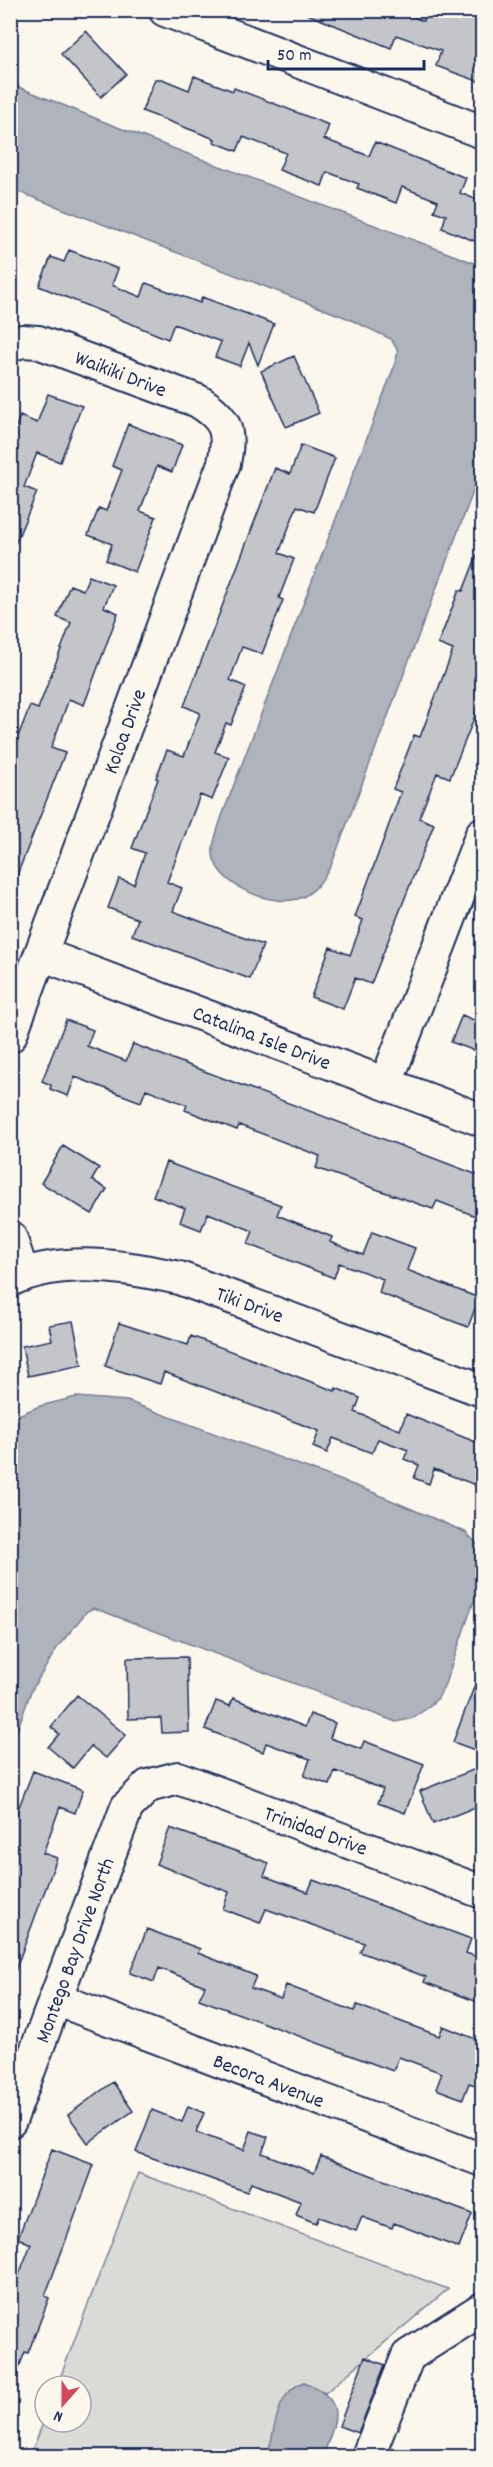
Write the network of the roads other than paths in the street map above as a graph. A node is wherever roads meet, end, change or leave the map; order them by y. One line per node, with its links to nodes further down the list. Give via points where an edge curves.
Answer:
1 (165, 10): 2 (street)
2 (483, 132)
3 (10, 345): 4 (street, Waikiki Drive, via 38,342 198,402 213,410)
4 (224, 424): 6 (street, Koloa Drive, via 228,444 224,463)
5 (483, 834): 8 (street)
6 (41, 954): 7 (street, Koloa Drive); 8 (street, Catalina Isle Drive)
7 (10, 1036)
8 (386, 1083): 9 (street, Catalina Isle Drive)
9 (483, 1119)
10 (10, 1237): 11 (street)
11 (17, 1277): 12 (street, Tiki Drive, via 59,1266 102,1265 179,1278)
12 (483, 1390)
13 (148, 1786): 14 (street, Trinidad Drive, via 178,1778); 15 (street, Montego Bay Drive North, via 128,1807)
14 (483, 1892)
15 (56, 1999): 16 (street, Montego Bay Drive North); 17 (street, Becora Avenue)
16 (10, 2121)
17 (483, 2160)
18 (483, 2309): 19 (street, via 408,2356)
19 (368, 2457)

